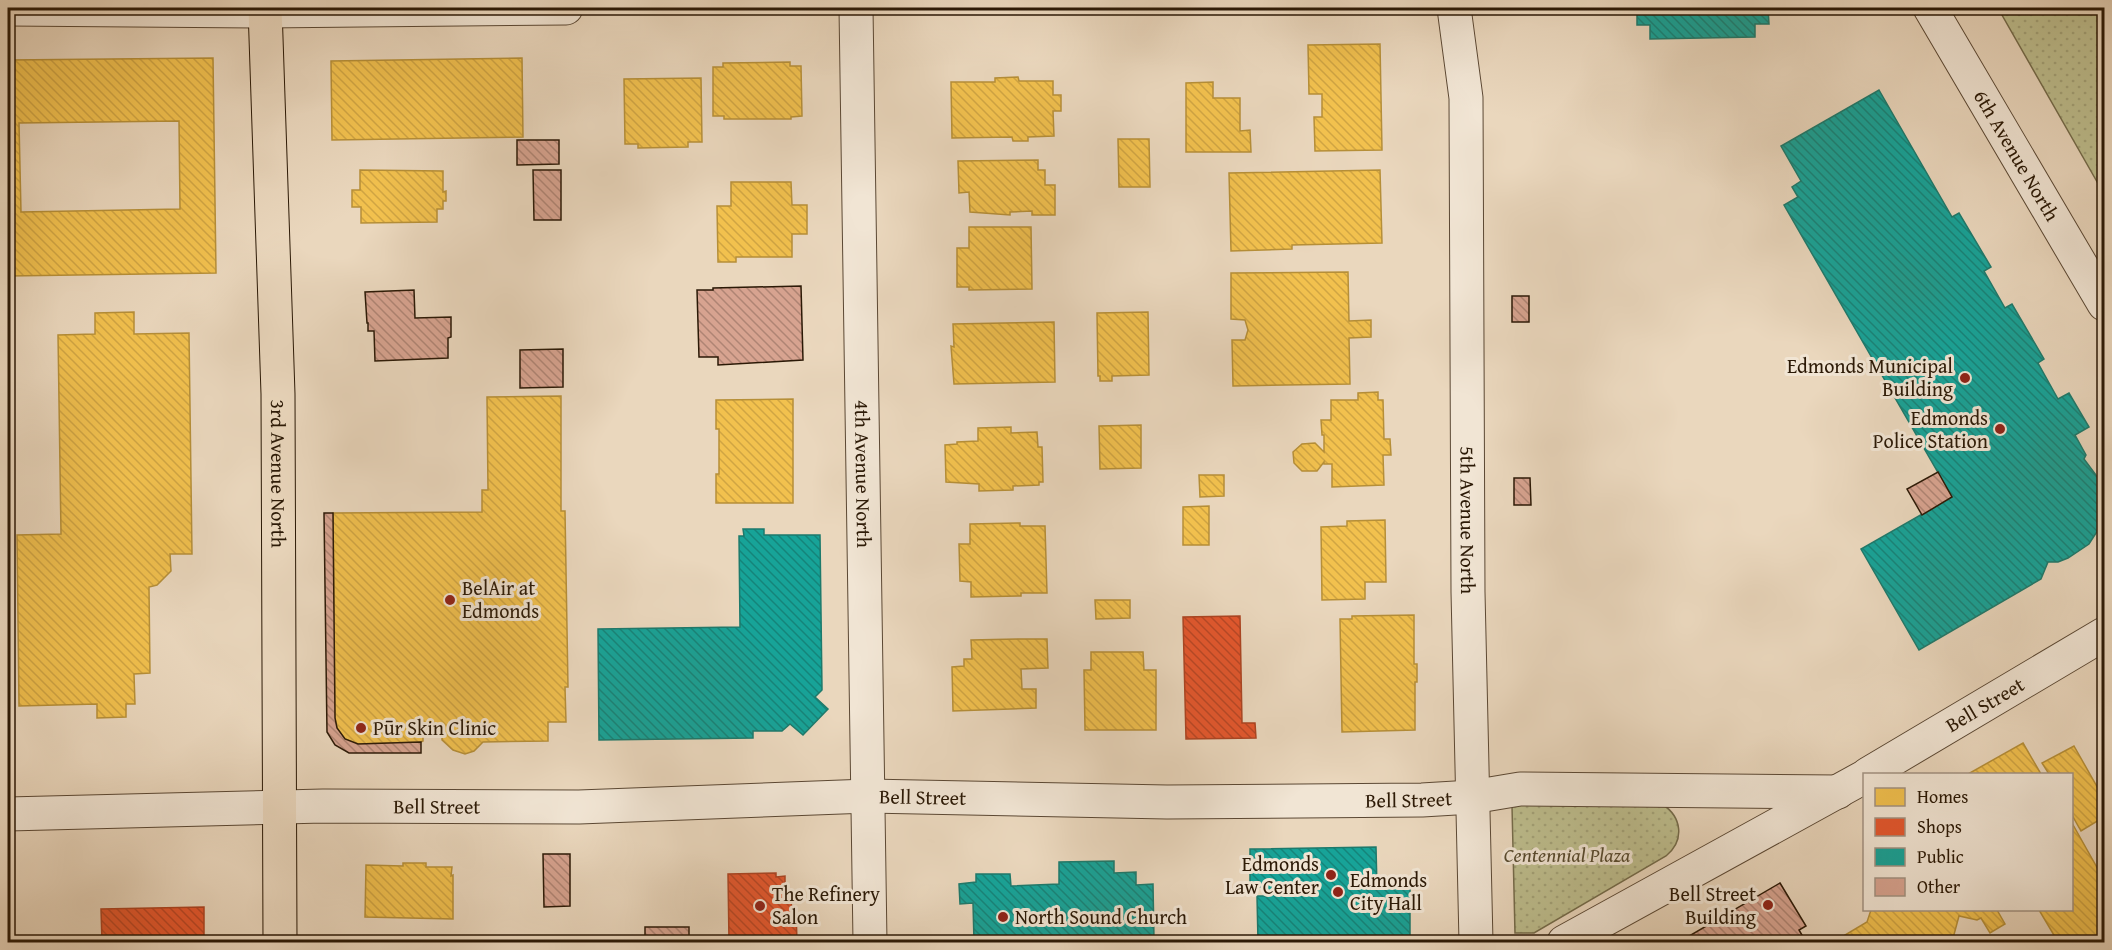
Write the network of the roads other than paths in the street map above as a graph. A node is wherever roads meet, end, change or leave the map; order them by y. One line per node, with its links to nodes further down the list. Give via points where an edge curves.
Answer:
1 (566, 8): 6 (street)
2 (856, 8): 11 (street, 4th Avenue North)
3 (1454, 8): 12 (street, 5th Avenue North, via 1466,98)
4 (1930, 8): 7 (street, 6th Avenue North)
5 (8, 9): 6 (street)
6 (265, 9): 13 (main road, 3rd Avenue North, via 278,394)
7 (2104, 304)
8 (2104, 634): 9 (street, Bell Street)
9 (1870, 773)
10 (1857, 781): 12 (street, Bell Street, via 1520,789); 18 (street, Bell Street)
11 (868, 796): 12 (street, Bell Street, via 1167,802 1422,801); 13 (street, Bell Street, via 579,807); 16 (street, 4th Avenue North)
12 (1472, 797): 17 (street, 5th Avenue North)
13 (278, 808): 14 (street, Bell Street); 15 (main road, 3rd Avenue North)
14 (8, 814)
15 (280, 942)
16 (870, 942)
17 (1476, 942)
18 (1564, 942)

